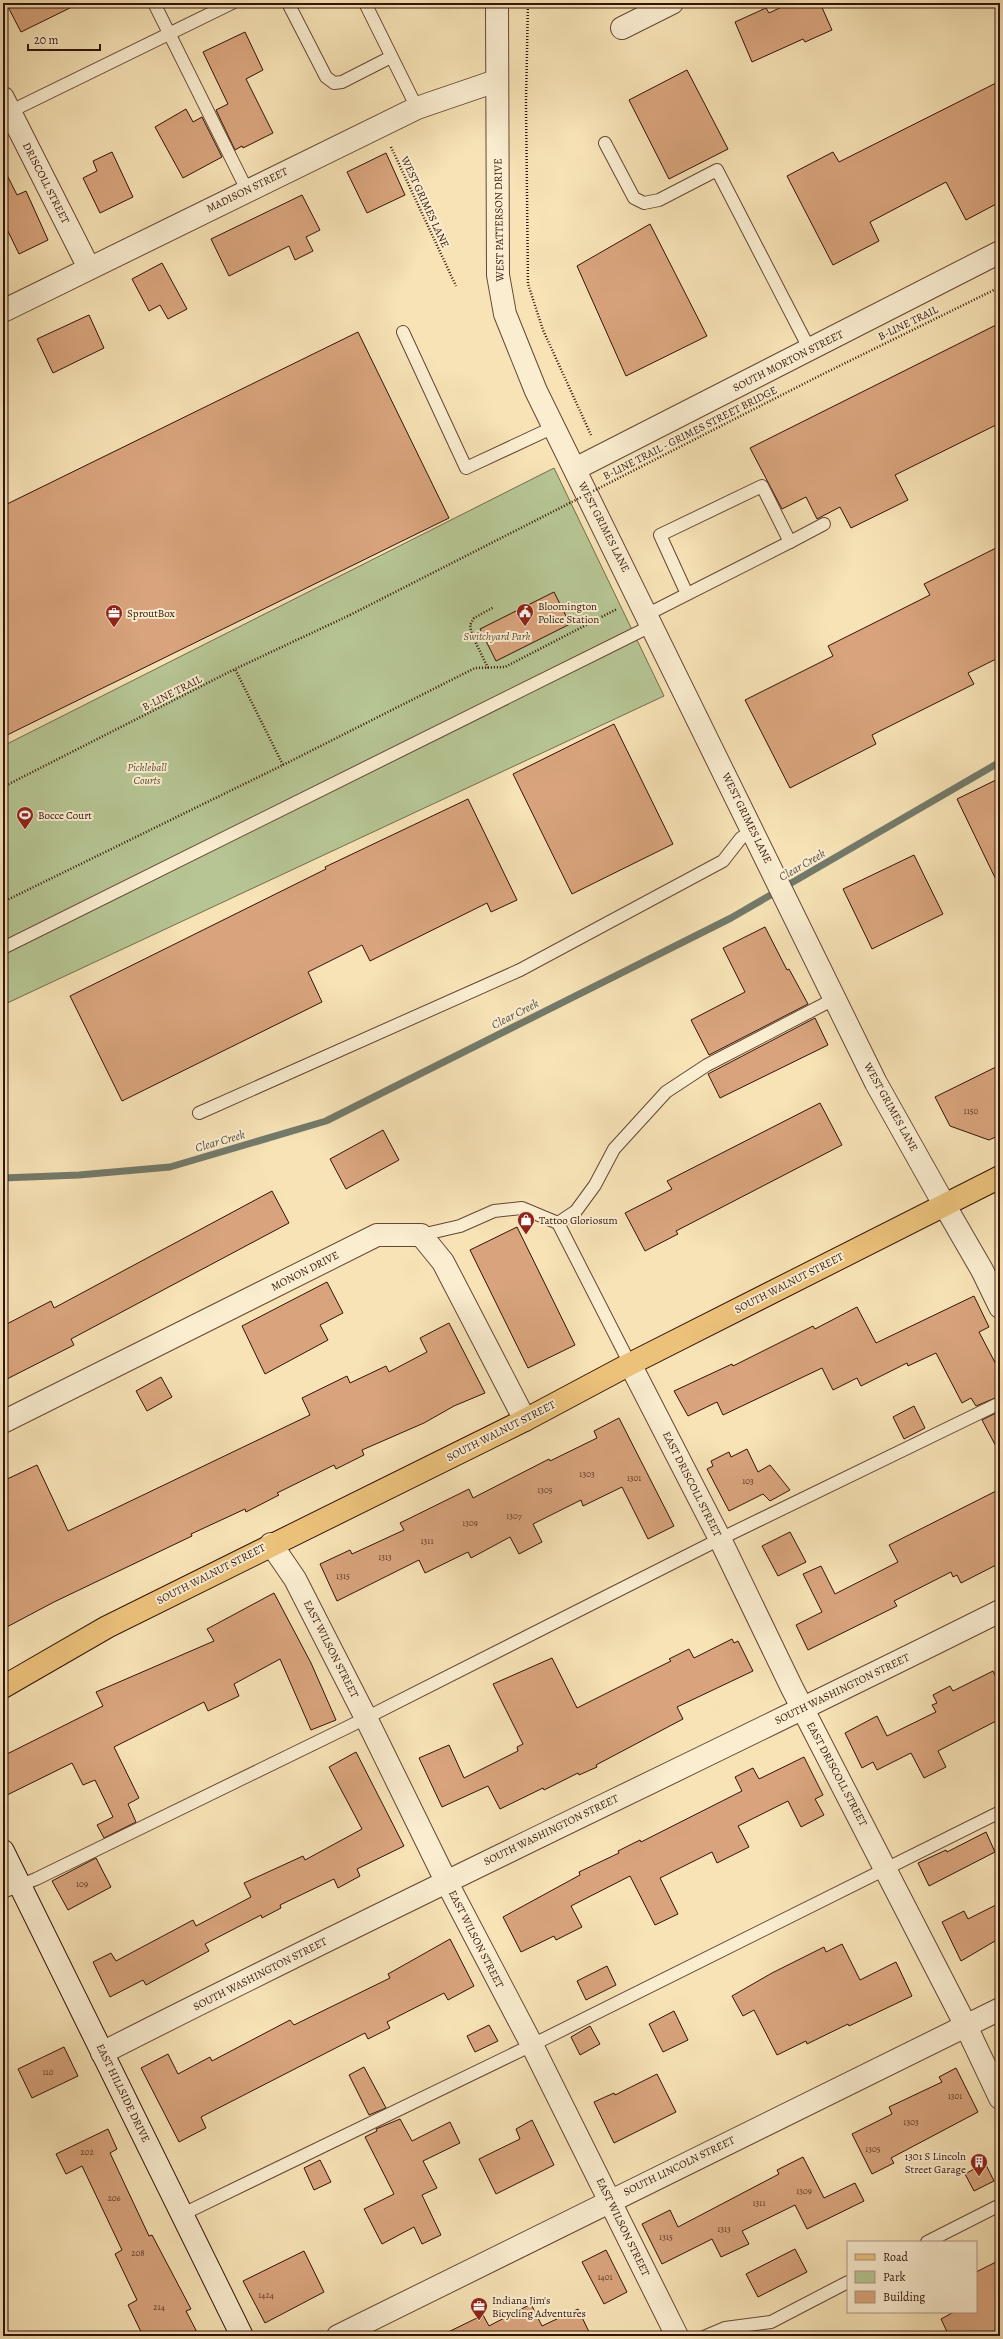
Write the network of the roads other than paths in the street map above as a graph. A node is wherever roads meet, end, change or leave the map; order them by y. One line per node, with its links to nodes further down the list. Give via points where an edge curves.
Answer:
1 (154, 3): 8 (lane)
2 (232, 3): 8 (lane)
3 (288, 3): 9 (lane, via 326,77 334,83 342,82)
4 (365, 3): 9 (lane)
5 (497, 3): 10 (street, WEST PATTERSON DRIVE)
6 (672, 3): 7 (street)
7 (622, 28)
8 (170, 34): 11 (lane); 14 (lane)
9 (391, 57): 12 (lane)
10 (496, 81): 12 (street, MADISON STREET); 20 (street, WEST PATTERSON DRIVE, via 498,275 506,314 536,391)
11 (5, 108): 16 (street, DRISCOLL STREET)
12 (417, 108): 14 (street, MADISON STREET)
13 (605, 142): 19 (lane, via 634,198 644,203 659,200 717,170)
14 (247, 190): 16 (street, MADISON STREET)
15 (1000, 252): 19 (street, SOUTH MORTON STREET)
16 (89, 268): 17 (street, MADISON STREET)
17 (3, 311)
18 (403, 332): 20 (lane, via 466,468)
19 (810, 350): 21 (street, SOUTH MORTON STREET)
20 (554, 427): 21 (street, WEST PATTERSON DRIVE)
21 (575, 469): 25 (street, WEST GRIMES LANE)
22 (824, 524): 23 (lane)
23 (790, 542): 24 (lane); 24 (lane, via 762,486 660,535)
24 (687, 594): 25 (lane)
25 (650, 620): 26 (street, WEST GRIMES LANE); 27 (lane)
26 (753, 831): 28 (street, WEST GRIMES LANE); 29 (lane, via 741,838 723,861 520,970)
27 (3, 948)
28 (836, 998): 31 (street, WEST GRIMES LANE, via 876,1083); 32 (lane, via 707,1065 666,1092 614,1149 595,1184 576,1211)
29 (199, 1113)
30 (1000, 1177): 31 (main road, SOUTH WALNUT STREET)
31 (945, 1206): 34 (street, WEST GRIMES LANE); 35 (main road, SOUTH WALNUT STREET)
32 (558, 1223): 33 (lane, via 522,1208 494,1211 460,1226); 35 (lane)
33 (420, 1235): 37 (street, via 443,1262); 38 (street, MONON DRIVE, via 377,1235)
34 (1000, 1307)
35 (630, 1364): 37 (main road, SOUTH WALNUT STREET); 39 (street, EAST DRISCOLL STREET)
36 (1000, 1403): 39 (lane)
37 (525, 1420): 40 (main road, SOUTH WALNUT STREET)
38 (3, 1422)
39 (720, 1539): 43 (street, EAST DRISCOLL STREET); 44 (lane)
40 (271, 1544): 42 (main road, SOUTH WALNUT STREET, via 107,1627); 44 (street, EAST WILSON STREET, via 295,1579)
41 (1000, 1611): 43 (street, SOUTH WASHINGTON STREET)
42 (3, 1687)
43 (803, 1709): 47 (street, EAST DRISCOLL STREET); 48 (street, SOUTH WASHINGTON STREET)
44 (366, 1718): 48 (street, EAST WILSON STREET); 49 (lane)
45 (1000, 1812): 47 (lane)
46 (3, 1851): 49 (street, EAST HILLSIDE DRIVE)
47 (886, 1868): 51 (street, EAST DRISCOLL STREET); 52 (lane)
48 (446, 1880): 52 (street, EAST WILSON STREET); 53 (street, SOUTH WASHINGTON STREET)
49 (11, 1889): 53 (street, EAST HILLSIDE DRIVE)
50 (1000, 2009): 51 (street, SOUTH LINCOLN STREET)
51 (966, 2026): 54 (street, EAST DRISCOLL STREET); 55 (street, SOUTH LINCOLN STREET)
52 (532, 2045): 55 (street, EAST WILSON STREET); 57 (lane)
53 (102, 2053): 57 (street, EAST HILLSIDE DRIVE)
54 (1000, 2098)
55 (610, 2200): 61 (street, SOUTH LINCOLN STREET); 62 (street, EAST WILSON STREET)
56 (1000, 2205): 58 (lane)
57 (183, 2214): 60 (street, EAST HILLSIDE DRIVE)
58 (929, 2241)
59 (847, 2283): 63 (lane, via 771,2322 725,2328)
60 (242, 2336)
61 (338, 2336)
62 (677, 2336)
63 (706, 2336)

